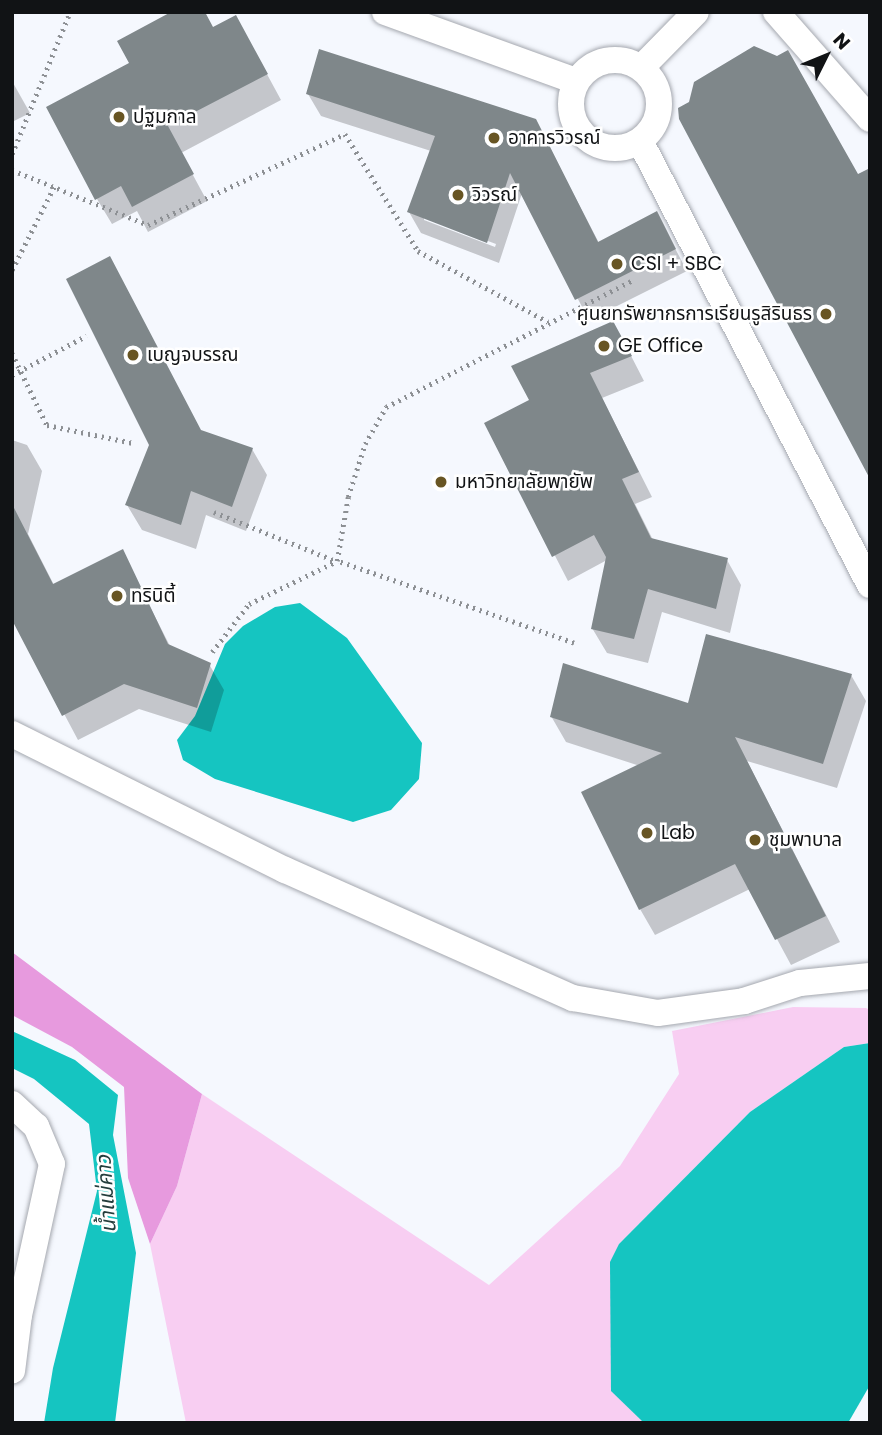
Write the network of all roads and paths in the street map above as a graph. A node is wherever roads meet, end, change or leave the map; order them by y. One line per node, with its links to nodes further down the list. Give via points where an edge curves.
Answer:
1 (70, 12): 9 (path)
2 (384, 12): 6 (street)
3 (696, 12): 5 (street)
4 (776, 12): 7 (street)
5 (641, 68): 6 (street, via 624,60 605,60 588,67); 8 (street, via 654,84 659,105 654,125)
6 (576, 81): 8 (street, via 570,111 584,137 612,149)
7 (870, 119)
8 (640, 141): 22 (street)
9 (12, 154)
10 (12, 170): 11 (path)
11 (54, 187): 12 (path); 14 (path, via 148,225 345,134 418,251)
12 (12, 270)
13 (633, 280): 14 (path)
14 (549, 323): 21 (path, via 386,407 365,444 348,497)
15 (86, 336): 17 (path)
16 (12, 353): 17 (path)
17 (21, 371): 18 (path); 19 (path, via 47,425)
18 (12, 375)
19 (133, 443)
20 (214, 512): 21 (path)
21 (337, 561): 23 (path); 24 (path, via 249,604)
22 (870, 585)
23 (574, 643)
24 (212, 652)
25 (12, 734): 26 (street, via 285,870 573,998 658,1013 744,1000 800,983)
26 (870, 976)
27 (12, 1104): 28 (street, via 36,1126 52,1164 19,1315)
28 (12, 1371)

